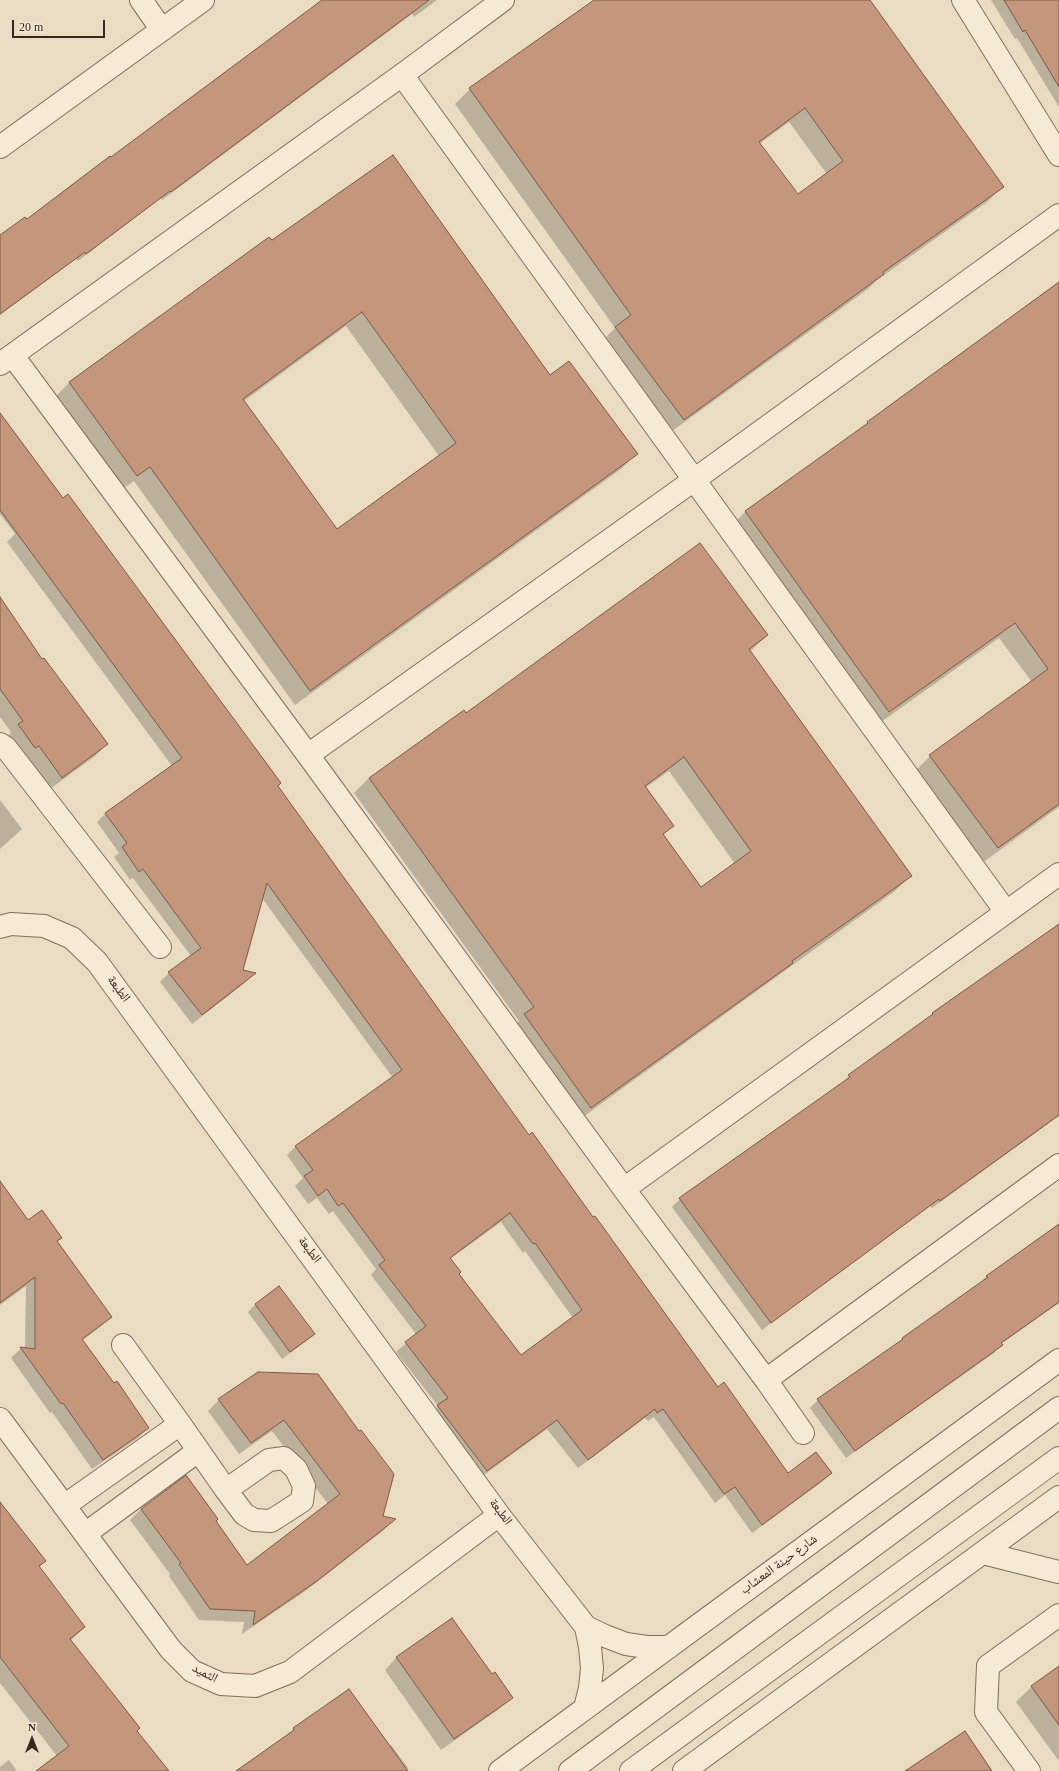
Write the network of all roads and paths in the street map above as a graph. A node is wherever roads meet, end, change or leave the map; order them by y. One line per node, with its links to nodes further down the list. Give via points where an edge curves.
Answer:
1 (141, 0): 5 (street)
2 (203, 0): 5 (street)
3 (504, 0): 6 (street)
4 (963, 0): 8 (street)
5 (162, 30): 7 (street)
6 (402, 75): 10 (street); 11 (street)
7 (0, 147)
8 (1059, 155)
9 (1059, 215): 11 (street)
10 (6, 360): 13 (street)
11 (694, 480): 13 (street); 15 (street)
12 (0, 744): 17 (street, via 6,748)
13 (308, 755): 19 (street)
14 (1059, 874): 15 (street)
15 (1006, 912): 19 (street)
16 (0, 927): 32 (street, الطبعة, via 11,924 44,926 72,938 97,962)
17 (160, 946)
18 (1059, 1165): 22 (street)
19 (624, 1189): 22 (street)
20 (123, 1345): 25 (street)
21 (1059, 1360): 38 (street, شارع حينة المعشاب)
22 (766, 1380): 26 (street)
23 (1059, 1408): 41 (street)
24 (0, 1419): 31 (street, الثميد)
25 (180, 1424): 27 (street); 31 (street)
26 (803, 1433)
27 (198, 1451): 29 (street); 33 (street)
28 (1059, 1458): 42 (street)
29 (226, 1490)
30 (1059, 1497): 34 (street)
31 (64, 1506): 33 (street, الثميد)
32 (500, 1515): 33 (street, الثميد, via 290,1672 255,1686 221,1684 192,1671 171,1650); 37 (street, الطبعة)
33 (85, 1534)
34 (983, 1553): 35 (street); 43 (street)
35 (1059, 1572)
36 (1059, 1615): 44 (street, via 988,1666 986,1712)
37 (586, 1627): 38 (street, الطبعة, via 626,1644); 39 (street, الطبعة, via 592,1668)
38 (669, 1647): 39 (street, شارع حينة المعشاب)
39 (585, 1708): 40 (street, شارع حينة المعشاب)
40 (500, 1771)
41 (570, 1771)
42 (631, 1771)
43 (684, 1771)
44 (1029, 1771)

